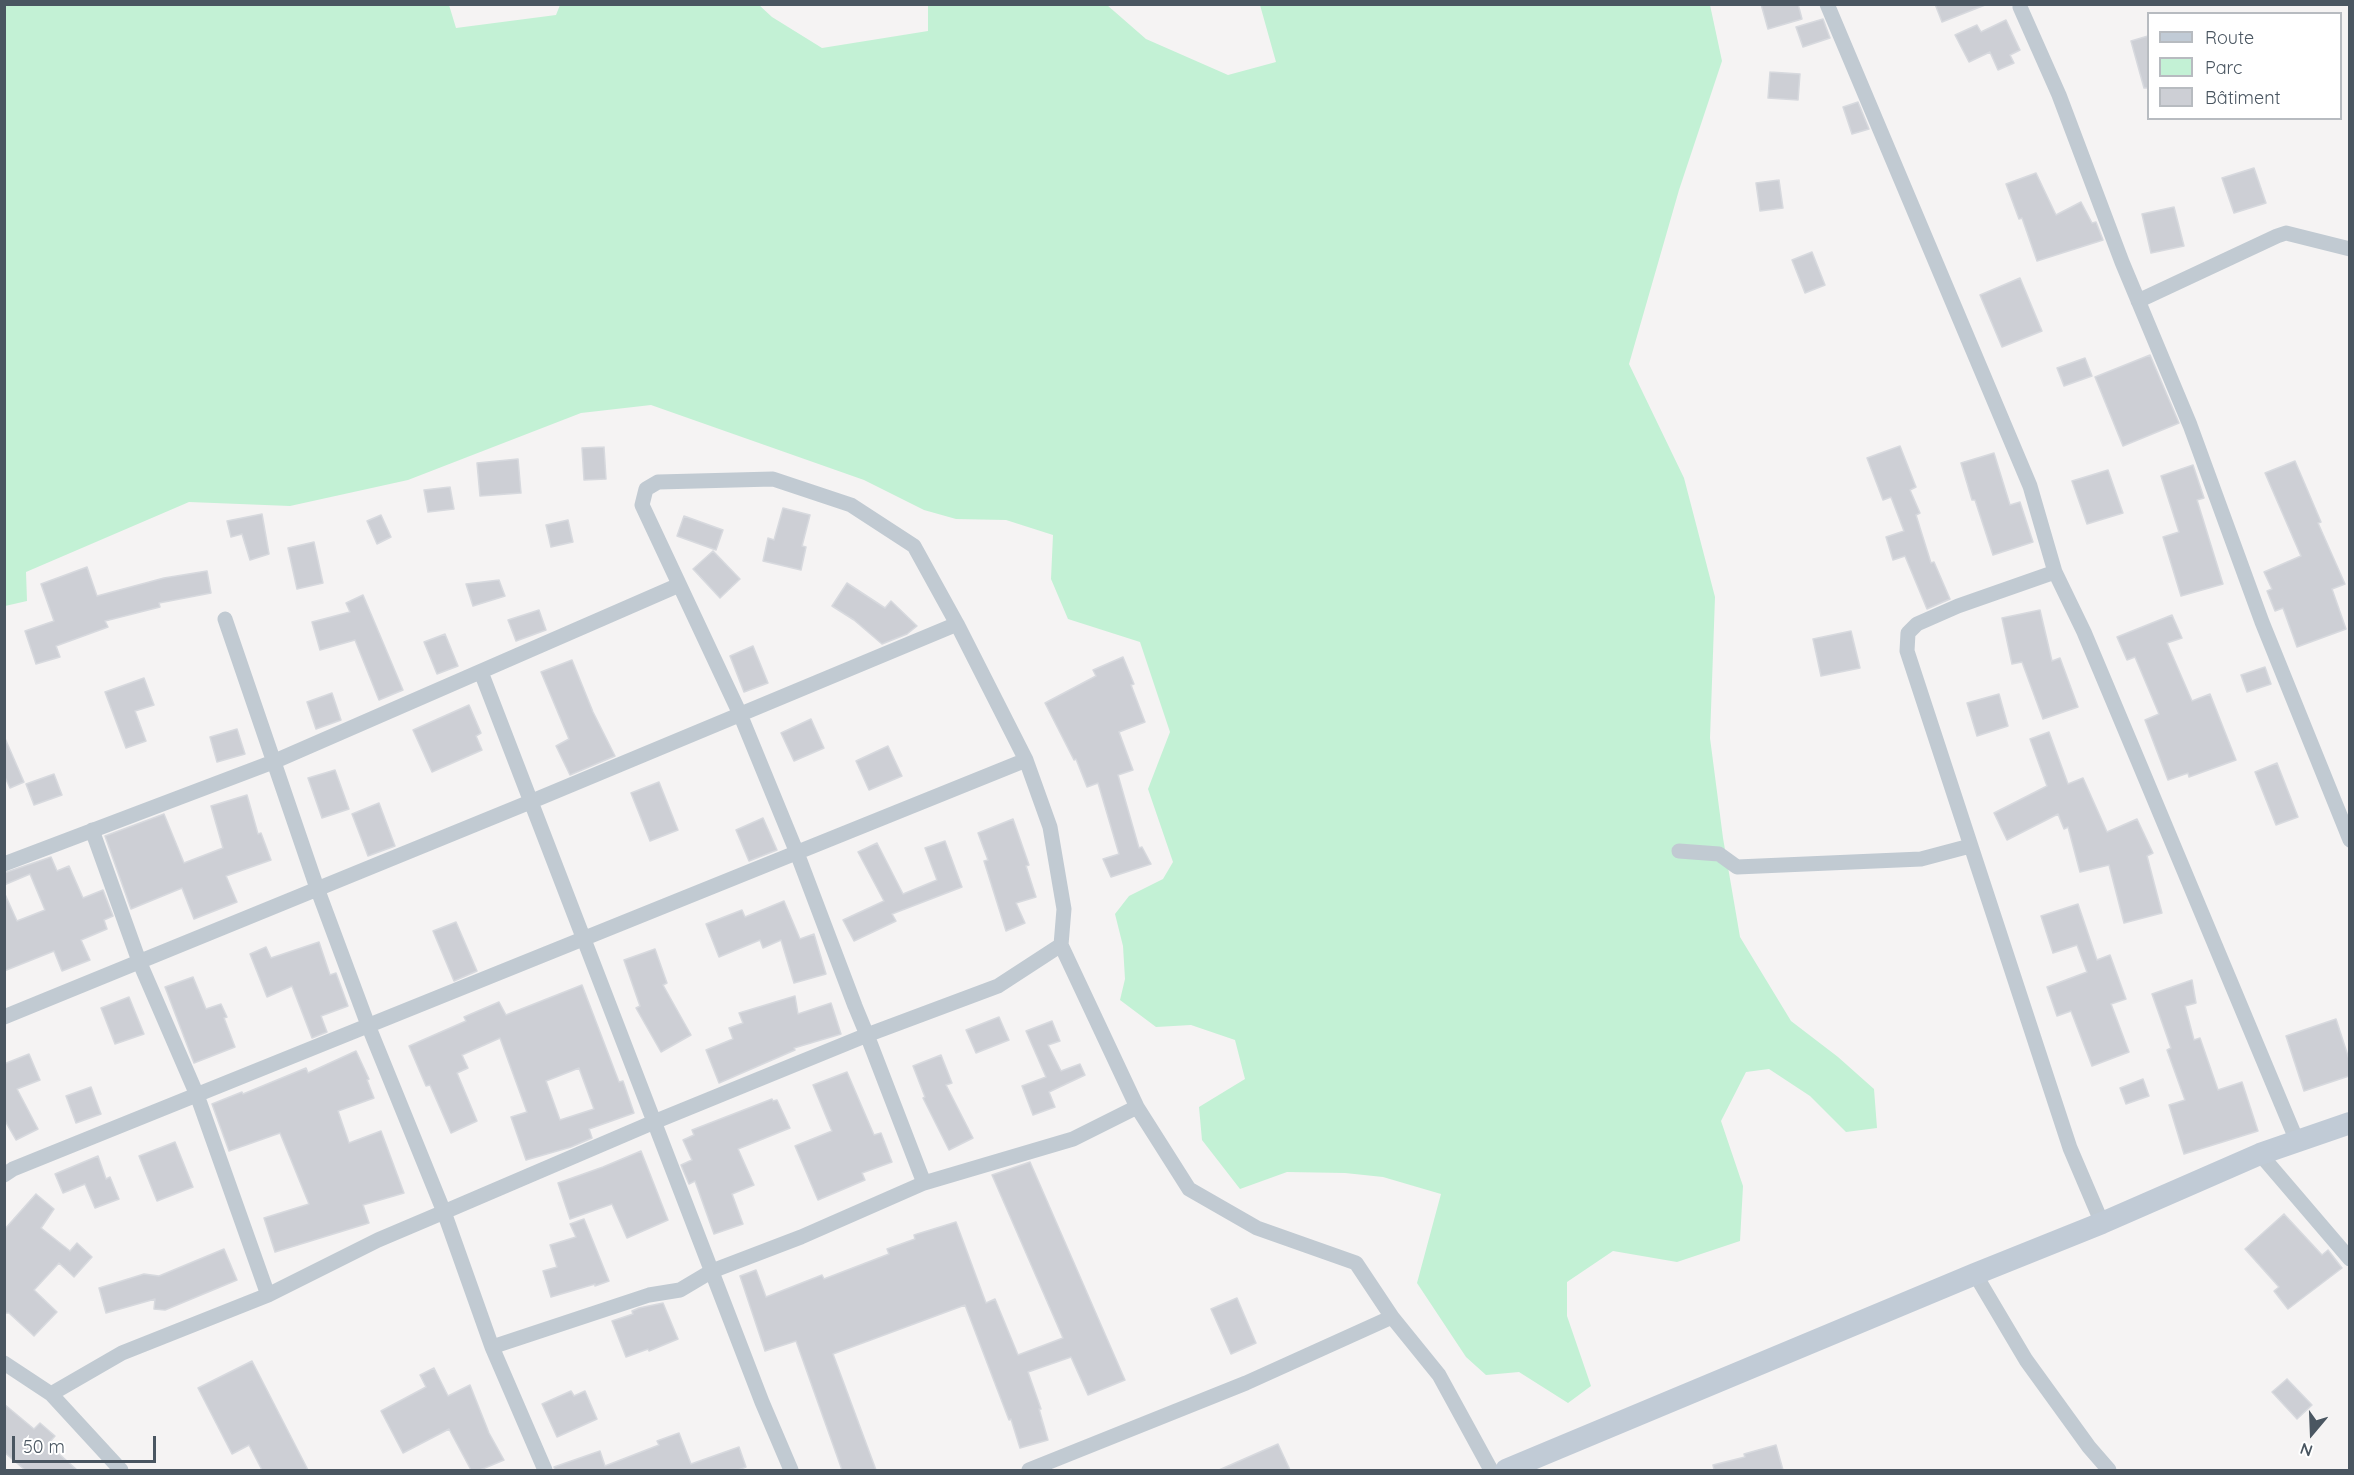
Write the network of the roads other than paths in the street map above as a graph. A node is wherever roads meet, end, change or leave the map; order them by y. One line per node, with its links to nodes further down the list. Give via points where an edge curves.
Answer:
1 (1827, 4): 5 (street, via 2030,486)
2 (2020, 7): 4 (street)
3 (2349, 249): 4 (street, via 2286,233)
4 (2138, 301): 14 (street, via 2190,425 2262,622)
5 (2055, 572): 17 (street, via 1958,606 1917,624 1908,633 1906,651); 32 (street)
6 (679, 585): 8 (street, via 642,505 646,489 658,482 773,479 851,505 914,546); 9 (street); 10 (street)
7 (225, 619): 12 (street)
8 (957, 624): 10 (street); 11 (street)
9 (481, 672): 12 (street); 13 (street)
10 (740, 714): 13 (street); 19 (street)
11 (1026, 760): 19 (street); 23 (street, via 1050,827 1064,909)
12 (273, 762): 15 (street); 21 (street)
13 (530, 802): 21 (street); 22 (street)
14 (2346, 819): 16 (street)
15 (92, 830): 20 (street); 24 (street)
16 (2349, 840)
17 (1970, 846): 18 (street, via 1921,858 1737,867 1719,854); 37 (street, via 2070,1148)
18 (1679, 851)
19 (797, 853): 22 (street); 27 (street)
20 (4, 864)
21 (317, 888): 24 (street); 26 (street)
22 (582, 938): 26 (street); 30 (street)
23 (1061, 945): 27 (street, via 998,986); 29 (street)
24 (139, 960): 25 (street); 28 (street)
25 (4, 1017)
26 (368, 1025): 28 (street); 36 (street)
27 (867, 1035): 30 (street); 35 (street)
28 (196, 1095): 34 (street); 41 (street)
29 (1137, 1107): 35 (street, via 1073,1139); 42 (street, via 1189,1189 1257,1228 1356,1263)
30 (654, 1122): 36 (street); 39 (street)
31 (2349, 1123): 32 (main road)
32 (2297, 1141): 33 (main road)
33 (2260, 1154): 37 (main road); 38 (street)
34 (4, 1174)
35 (924, 1182): 39 (street, via 801,1237)
36 (444, 1212): 41 (street); 43 (street)
37 (2102, 1223): 40 (main road)
38 (2349, 1259)
39 (712, 1271): 43 (street, via 680,1290 649,1295); 48 (street)
40 (1975, 1274): 51 (main road); 52 (street, via 2026,1360)
41 (268, 1295): 45 (street, via 122,1353)
42 (1392, 1317): 49 (street, via 1245,1383); 50 (street, via 1439,1375)
43 (492, 1347): 47 (street)
44 (4, 1363): 45 (street)
45 (51, 1394): 46 (street)
46 (121, 1470)
47 (545, 1470)
48 (792, 1470)
49 (1029, 1470)
50 (1491, 1470)
51 (1506, 1470)
52 (2109, 1470)

